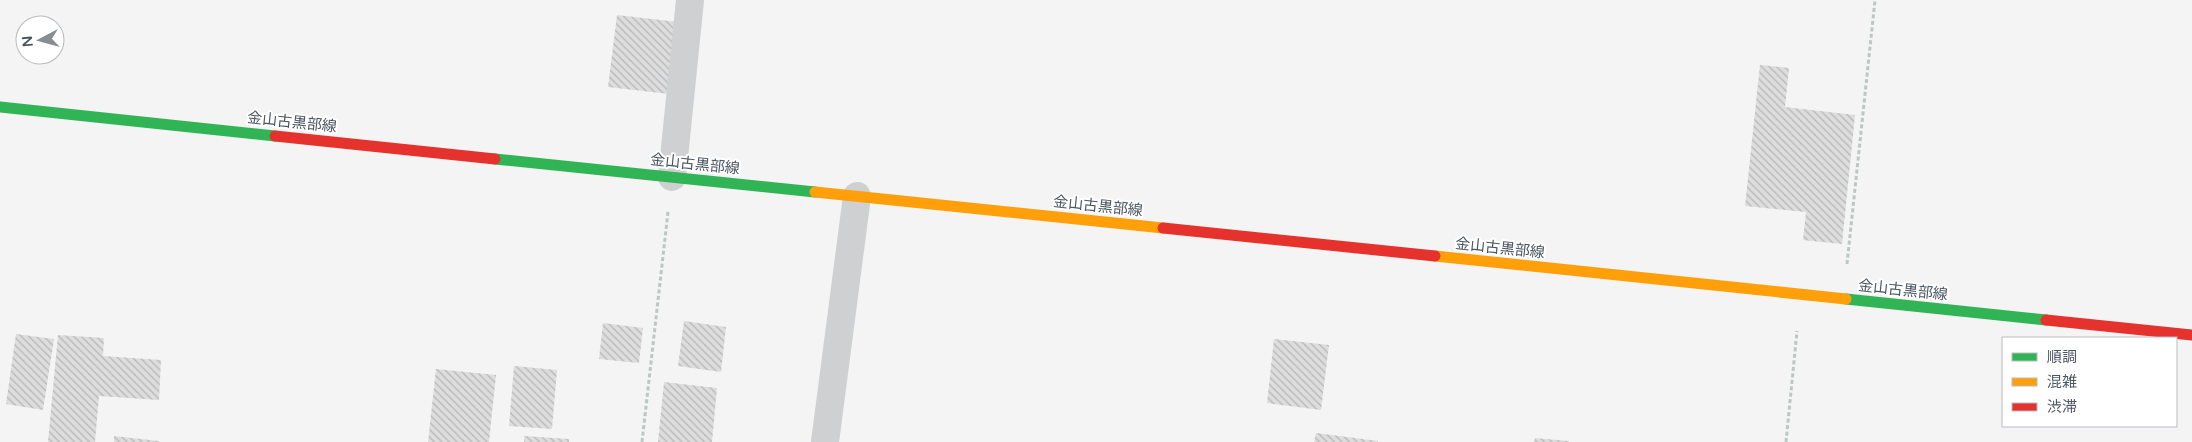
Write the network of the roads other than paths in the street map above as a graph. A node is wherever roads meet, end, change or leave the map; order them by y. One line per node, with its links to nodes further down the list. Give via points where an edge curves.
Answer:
1 (690, 0): 3 (street)
2 (0, 107): 3 (main road, 金山古黒部線)
3 (672, 177): 4 (main road, 金山古黒部線)
4 (857, 196): 5 (main road, 金山古黒部線); 6 (street)
5 (2192, 335)
6 (825, 442)

